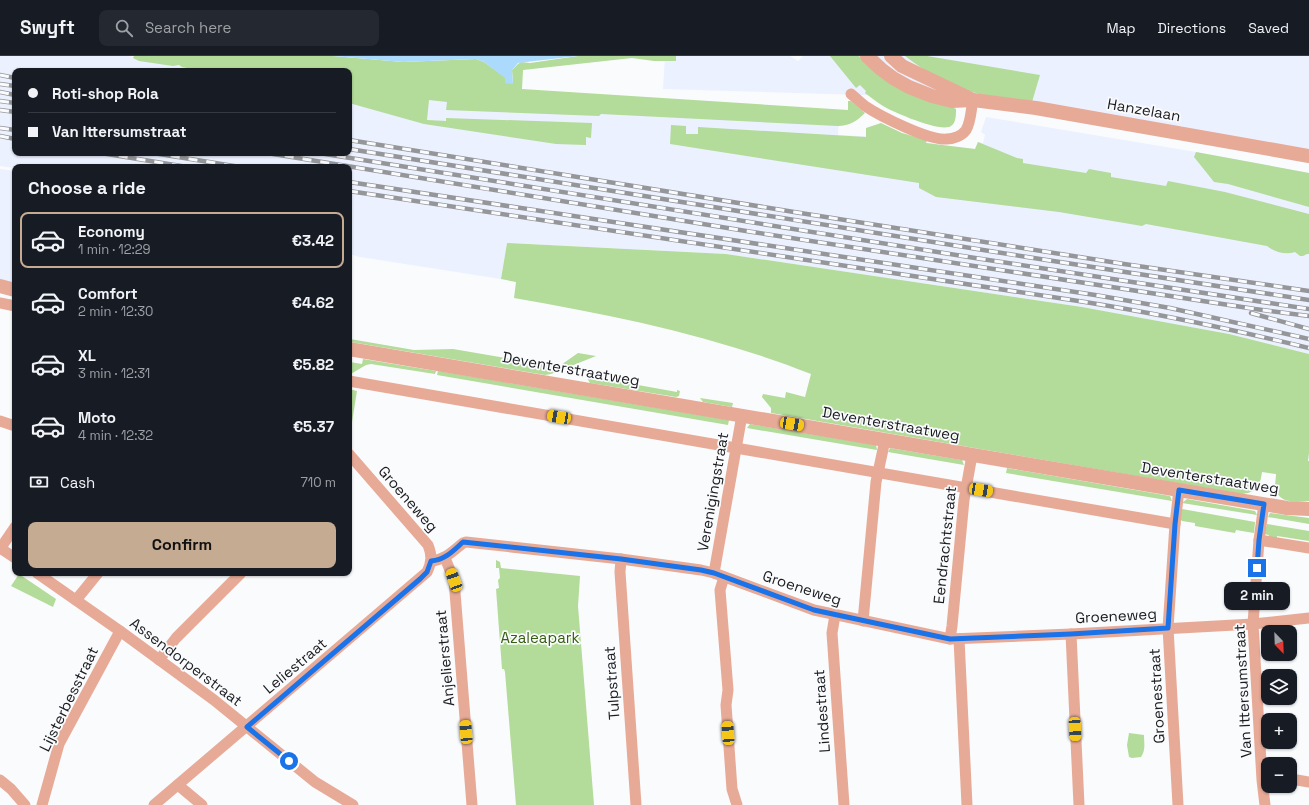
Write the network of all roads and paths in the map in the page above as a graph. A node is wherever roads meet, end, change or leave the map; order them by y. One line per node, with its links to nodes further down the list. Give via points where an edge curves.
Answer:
1 (867, 56): 4 (street, Hanzelaan, via 885,72 909,87 952,101)
2 (891, 56): 4 (street, Hanzelaan, via 902,66)
3 (851, 94): 4 (street, via 878,114 934,138 946,140 959,136 966,130)
4 (973, 100): 5 (street, Hanzelaan, via 1036,108)
5 (1309, 156)
6 (0, 286): 7 (street)
7 (12, 289)
8 (0, 303): 9 (street)
9 (12, 305)
10 (352, 350): 12 (street, Deventerstraatweg)
11 (352, 383): 16 (street)
12 (742, 415): 15 (street, Deventerstraatweg); 16 (street, Verenigingstraat)
13 (0, 421): 14 (street)
14 (12, 425)
15 (885, 440): 17 (street, Deventerstraatweg); 19 (street)
16 (736, 448): 19 (street); 33 (street, Verenigingstraat)
17 (972, 455): 20 (street, Eendrachtstraat); 21 (street, Deventerstraatweg)
18 (352, 461): 32 (street, Groeneweg, via 428,545)
19 (878, 472): 20 (street); 40 (street)
20 (966, 488): 24 (street); 45 (street, Eendrachtstraat, via 952,626)
21 (1179, 490): 22 (street, Deventerstraatweg); 24 (street, Groenestraat)
22 (1264, 504): 23 (street, Deventerstraatweg); 26 (street, Van Ittersumstraat)
23 (1309, 509)
24 (1175, 524): 42 (street, Groenestraat)
25 (12, 531): 27 (street)
26 (1259, 540): 28 (street); 41 (street, Van Ittersumstraat)
27 (0, 548): 29 (street)
28 (1309, 548)
29 (12, 556)
30 (445, 558): 31 (street, Groeneweg, via 466,542); 32 (street, Groeneweg); 59 (street, Anjelierstraat, via 454,580)
31 (621, 559): 33 (street, Groeneweg, via 701,570); 60 (street, Tulpstraat)
32 (431, 561): 47 (street, Leliestraat, via 427,572 420,579)
33 (719, 575): 38 (street, Groeneweg); 61 (street, Verenigingstraat, via 728,690 726,705 732,789)
34 (41, 576): 37 (street, Assendorperstraat)
35 (96, 576): 37 (street)
36 (238, 576): 46 (street, via 176,638)
37 (76, 600): 43 (street, Assendorperstraat)
38 (836, 616): 40 (street, Groeneweg); 62 (street, Lindestraat, via 832,633)
39 (1309, 618): 41 (street, Groeneweg)
40 (863, 621): 45 (street, Groeneweg)
41 (1254, 624): 42 (street, Groeneweg); 48 (street, Van Ittersumstraat)
42 (1168, 628): 44 (street, Groeneweg); 65 (street, Groenestraat)
43 (120, 631): 46 (street, Assendorperstraat); 55 (street, Lijsterbesstraat, via 60,744)
44 (1071, 634): 45 (street, Groeneweg); 64 (street)
45 (954, 639): 63 (street, Eendrachtstraat)
46 (159, 660): 47 (street, Assendorperstraat)
47 (247, 727): 52 (street, Leliestraat); 58 (street, Assendorperstraat, via 315,782)
48 (1263, 757)
49 (0, 780): 54 (street)
50 (1297, 780): 51 (street)
51 (1309, 782)
52 (178, 785): 56 (street, Leliestraat); 57 (street)
53 (1265, 793): 66 (street, Van Ittersumstraat)
54 (25, 805)
55 (42, 805)
56 (154, 805)
57 (202, 805)
58 (353, 805)
59 (472, 805)
60 (636, 805)
61 (737, 805)
62 (844, 805)
63 (967, 805)
64 (1079, 805)
65 (1178, 805)
66 (1265, 805)

